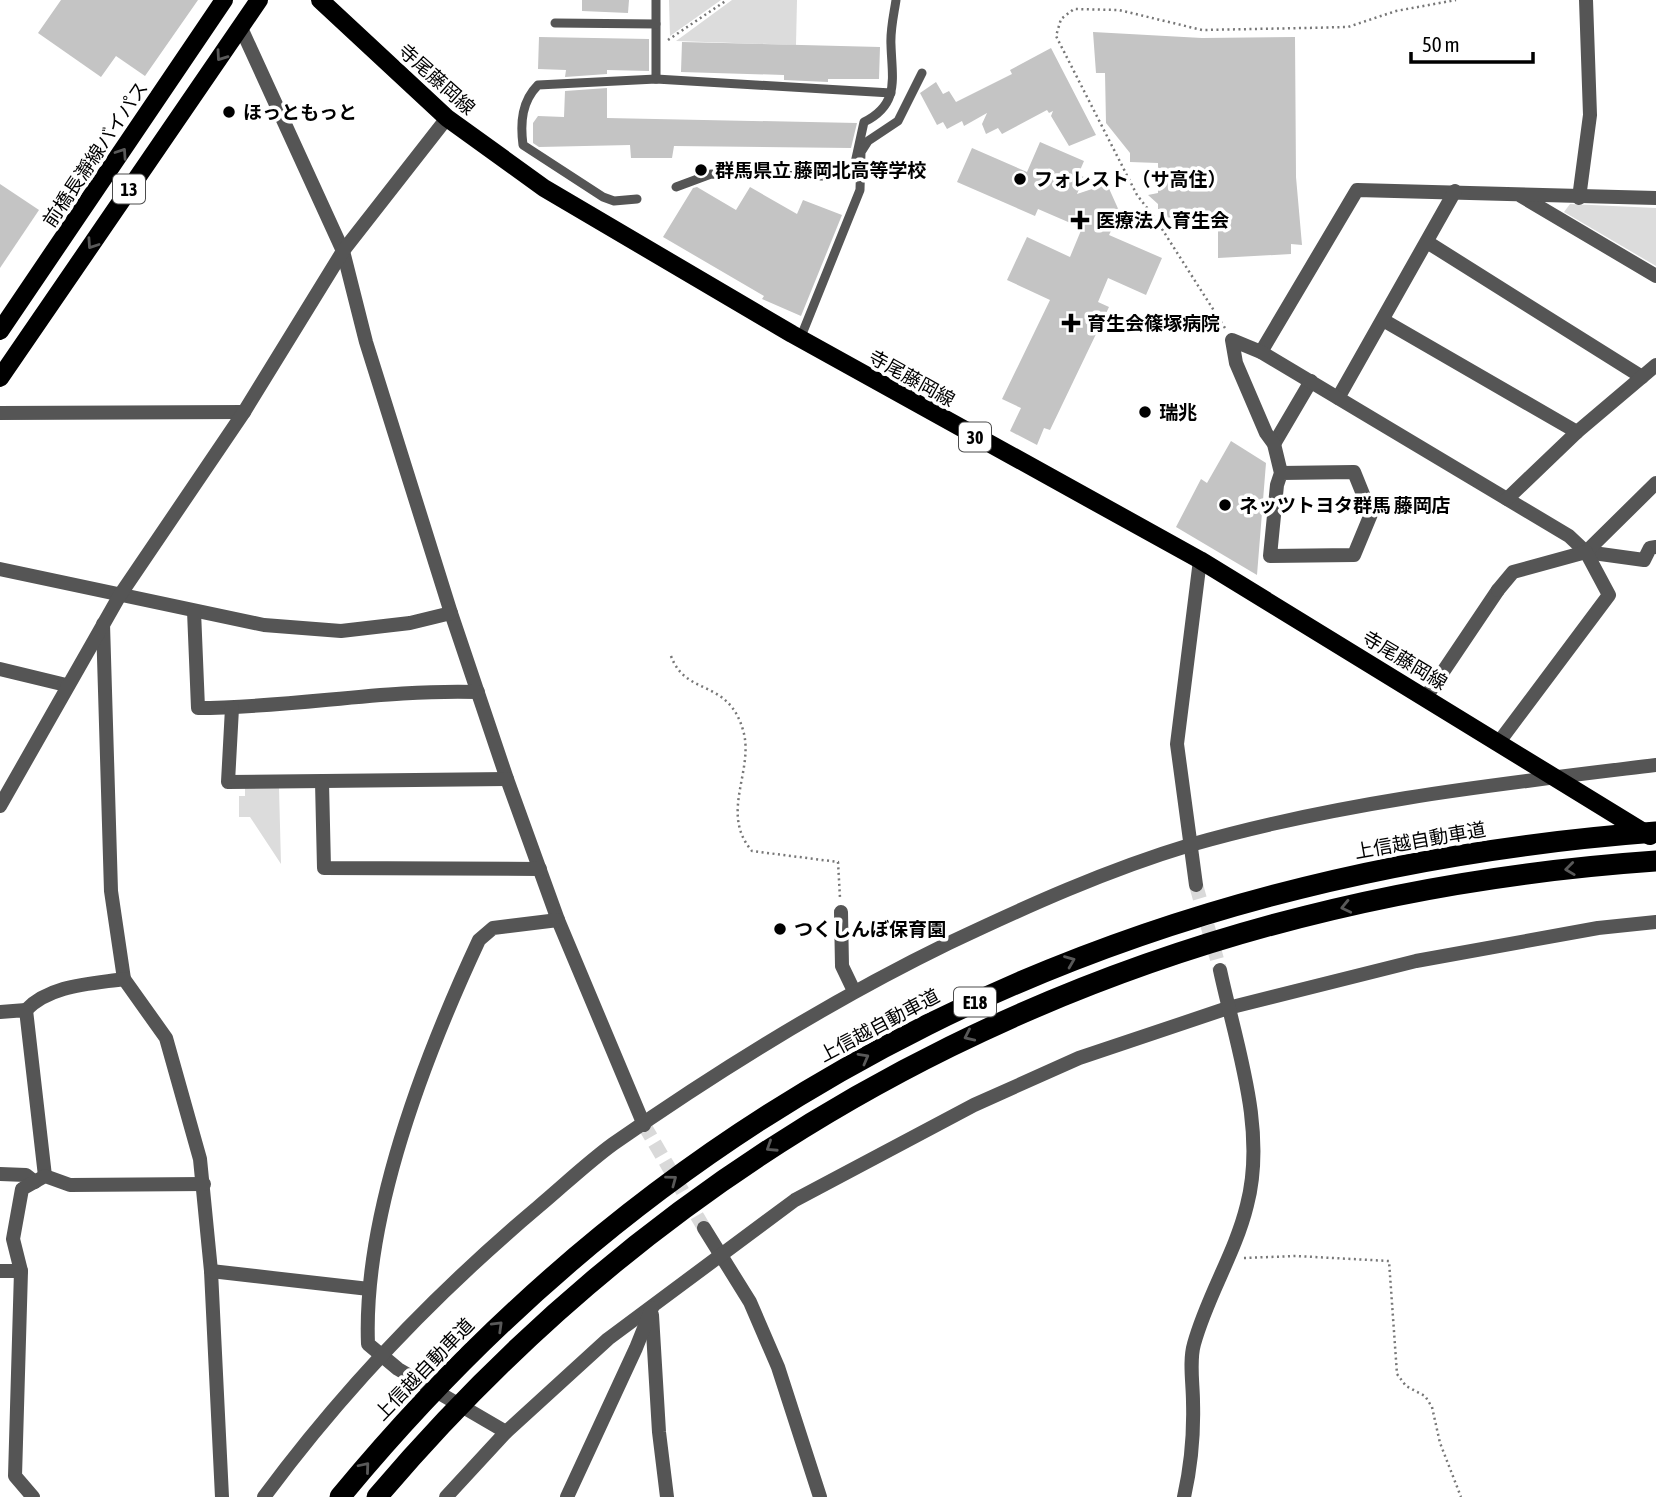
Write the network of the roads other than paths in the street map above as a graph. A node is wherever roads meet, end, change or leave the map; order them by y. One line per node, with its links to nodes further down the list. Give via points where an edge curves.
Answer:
1 (224, 0): 24 (main road, 前橋長瀞線バイパス / 13, one-way to 1)
2 (259, 0): 9 (main road, 13)
3 (320, 0): 13 (main road, 寺尾藤岡線 / 30)
4 (656, 0): 8 (lane)
5 (896, 0): 12 (lane)
6 (1587, 0): 17 (street, via 1591,115)
7 (555, 23): 8 (lane)
8 (656, 24): 11 (lane)
9 (240, 28): 21 (street); 29 (main road, 13, one-way to 29)
10 (922, 73): 25 (lane, via 898,121 868,141 861,152 860,190)
11 (656, 79): 12 (lane); 19 (lane, via 544,83 526,97 524,108 523,145 603,197)
12 (891, 93): 14 (lane, via 883,113 864,122 853,172 822,176 711,174)
13 (447, 118): 21 (street); 25 (main road, 寺尾藤岡線 / 30, via 544,188)
14 (676, 187)
15 (1455, 191): 16 (street); 20 (street); 26 (street, via 1357,190)
16 (1518, 194): 17 (street); 22 (street)
17 (1579, 198): 18 (street)
18 (1656, 198)
19 (637, 199)
20 (1427, 242): 23 (street); 28 (street)
21 (343, 251): 32 (street); 45 (street, via 366,342)
22 (1656, 276)
23 (1382, 320): 31 (street); 34 (street)
24 (0, 331)
25 (800, 339): 41 (main road, 寺尾藤岡線 / 30)
26 (1261, 352): 30 (street); 35 (street, via 1232,340 1236,363)
27 (1656, 365): 28 (street)
28 (1642, 377): 34 (street)
29 (0, 378)
30 (1311, 381): 31 (street); 35 (street)
31 (1338, 398): 38 (street)
32 (244, 412): 33 (street); 43 (street)
33 (0, 413)
34 (1577, 432): 38 (street)
35 (1274, 444): 36 (street)
36 (1281, 473): 36 (street, via 1354,472 1371,514 1354,555 1270,556)
37 (1656, 483): 40 (street)
38 (1507, 499): 40 (street, via 1569,536)
39 (1656, 547): 40 (street, via 1650,548 1644,559)
40 (1586, 552): 50 (street, via 1513,572); 52 (street, via 1609,594)
41 (1200, 560): 50 (main road, 寺尾藤岡線 / 30); 60 (street, via 1177,744)
42 (0, 569): 43 (street)
43 (120, 595): 44 (street); 46 (street)
44 (194, 611): 45 (street, via 264,625 341,631); 51 (street, via 198,708)
45 (451, 613): 49 (street)
46 (103, 624): 48 (street); 68 (street, via 111,891)
47 (0, 669): 48 (street)
48 (66, 685): 57 (street)
49 (478, 692): 51 (street, via 421,690); 55 (street)
50 (1426, 697): 52 (main road, 寺尾藤岡線 / 30)
51 (232, 708): 56 (street, via 228,782)
52 (1499, 742): 54 (main road, 寺尾藤岡線 / 30)
53 (1656, 765): 54 (street)
54 (1555, 777): 59 (main road, 寺尾藤岡線 / 30); 60 (street, via 1362,804)
55 (507, 779): 56 (street); 62 (street)
56 (322, 782): 62 (street, via 324,868)
57 (0, 806)
58 (1656, 832): 89 (highway, 上信越自動車道 / E18, one-way to 58, via 389,1437 555,1273 680,1174 815,1085 954,1011 1108,946 1268,896 1427,861)
59 (1656, 840)
60 (1189, 846): 63 (street); 69 (street, via 1025,906)
61 (1647, 862): 90 (highway, E18, one-way to 90, via 1427,890 1270,925 1122,972 970,1035 828,1111 695,1199 584,1287 485,1378)
62 (540, 869): 65 (street)
63 (1196, 885)
64 (841, 912): 69 (street, via 842,966)
65 (558, 920): 73 (street); 82 (street, via 493,928 479,940 427,1057 385,1200)
66 (1656, 922): 70 (street, via 1416,961)
67 (1220, 970): 70 (street)
68 (124, 979): 71 (street, via 68,988 36,999); 76 (street, via 166,1038)
69 (854, 991): 73 (street)
70 (1228, 1008): 78 (street, via 1079,1058 974,1105 796,1200); 95 (street, via 1254,1136 1248,1203 1193,1346 1191,1466)
71 (26, 1010): 72 (street); 75 (street)
72 (0, 1012)
73 (645, 1125): 84 (street, via 612,1145 509,1231)
74 (0, 1174): 75 (street)
75 (40, 1179): 76 (street, via 70,1185); 80 (street, via 22,1189 13,1239)
76 (204, 1184): 81 (street)
77 (704, 1228): 78 (street)
78 (721, 1257): 83 (street); 94 (street, via 750,1302 778,1367)
79 (0, 1271): 80 (street)
80 (21, 1271): 86 (street, via 15,1476)
81 (211, 1271): 82 (street); 87 (street)
82 (369, 1289): 84 (street, via 368,1344)
83 (652, 1307): 85 (street, via 608,1339); 92 (street); 93 (street)
84 (381, 1355): 85 (street, via 398,1370); 88 (street, via 311,1434)
85 (506, 1432): 91 (street)
86 (33, 1497)
87 (222, 1497)
88 (264, 1497)
89 (340, 1497)
90 (377, 1497)
91 (446, 1497)
92 (568, 1497)
93 (667, 1497)
94 (820, 1497)
95 (1184, 1497)

